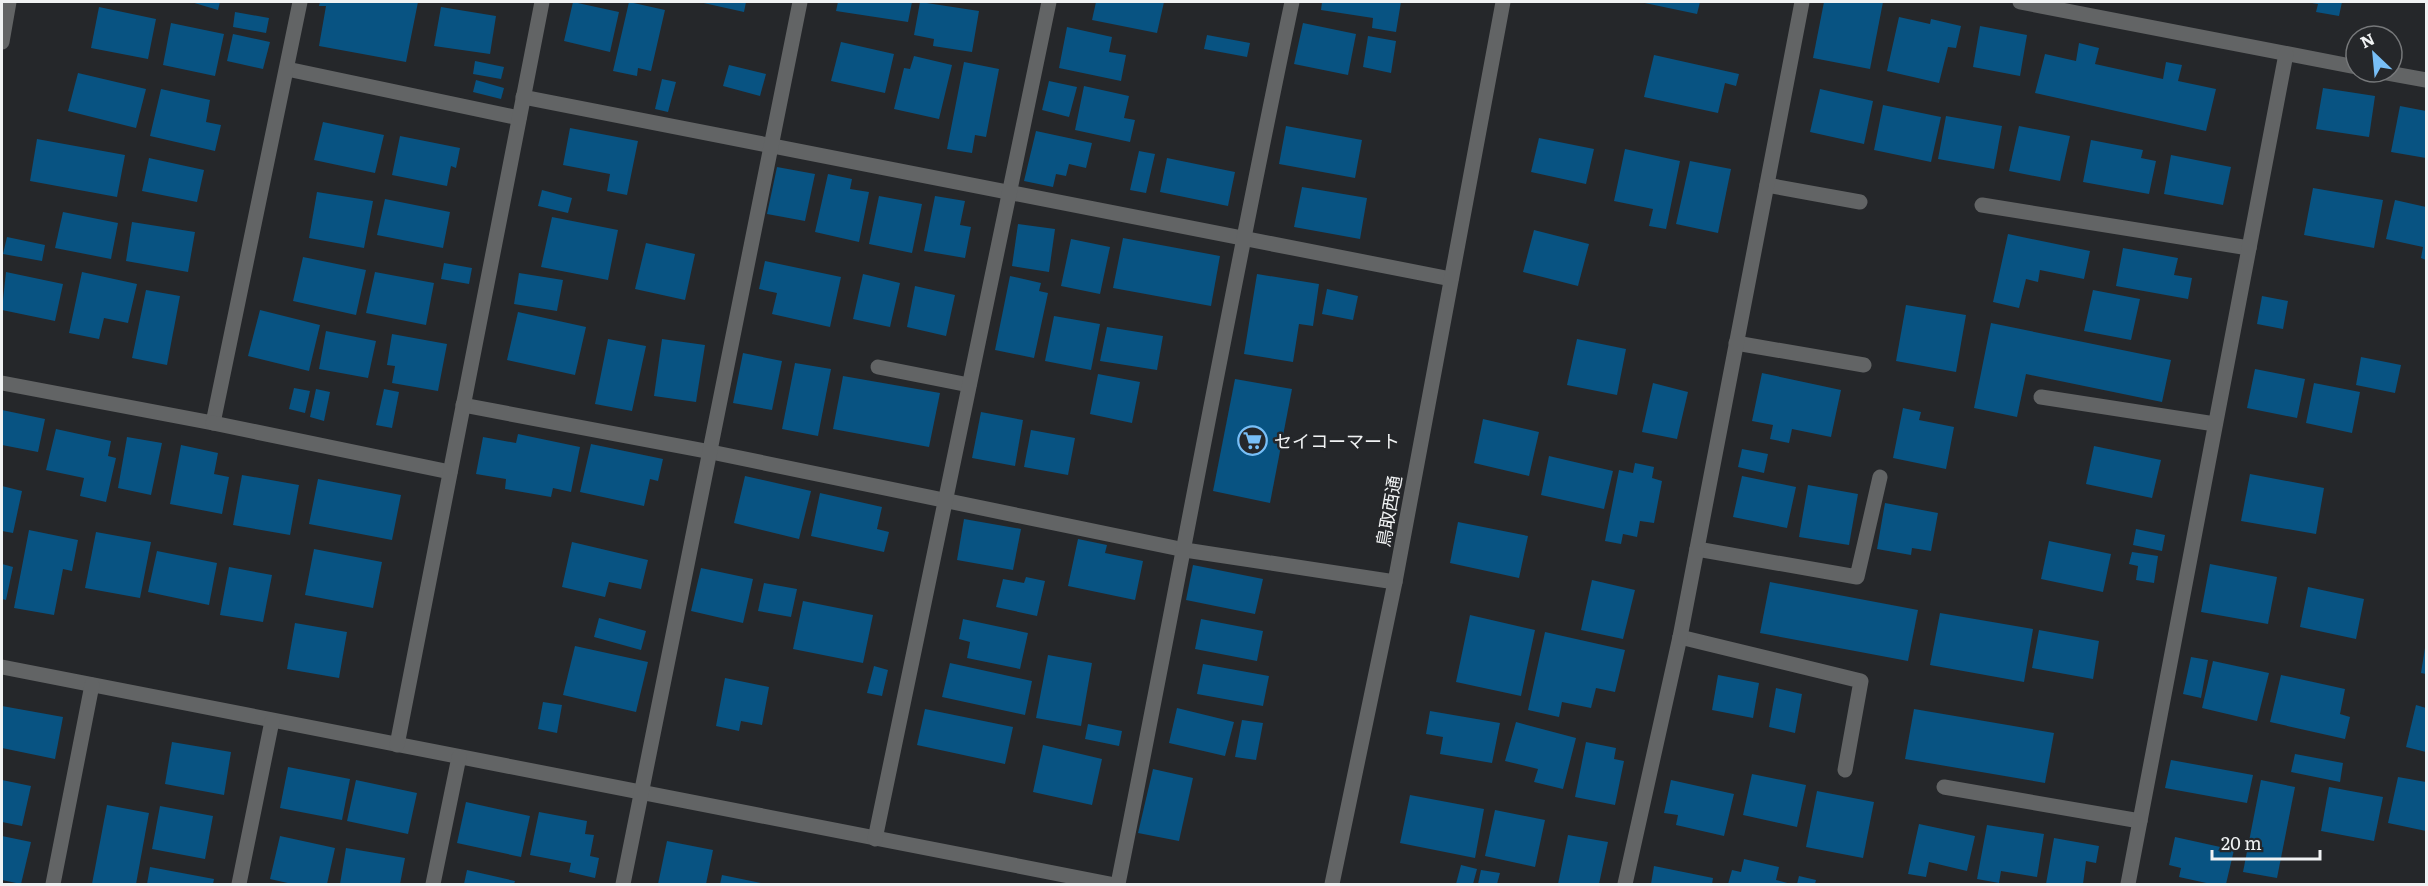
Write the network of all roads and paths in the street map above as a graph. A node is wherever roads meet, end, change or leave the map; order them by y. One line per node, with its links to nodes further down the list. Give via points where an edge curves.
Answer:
1 (9, 2): 10 (street)
2 (300, 2): 13 (street)
3 (542, 2): 16 (street)
4 (800, 2): 18 (street)
5 (1049, 2): 20 (street)
6 (1292, 2): 23 (street)
7 (1503, 2): 25 (street, 鳥取西通)
8 (1802, 2): 19 (street)
9 (2020, 2): 11 (street)
10 (2, 42)
11 (2286, 54): 12 (street); 24 (street)
12 (2344, 65)
13 (287, 69): 17 (street); 33 (street)
14 (2404, 76): 15 (street)
15 (2427, 80)
16 (523, 97): 17 (street); 18 (street)
17 (519, 118): 32 (street)
18 (772, 148): 20 (street); 35 (street)
19 (1767, 184): 21 (street); 26 (street)
20 (1010, 193): 23 (street); 30 (street)
21 (1860, 202)
22 (1982, 205): 24 (street)
23 (1242, 240): 25 (street); 40 (street)
24 (2249, 248): 34 (street)
25 (1451, 279): 41 (street, 鳥取西通)
26 (1736, 343): 27 (street); 39 (street)
27 (1864, 365)
28 (878, 367): 30 (street)
29 (2, 383): 33 (street)
30 (969, 385): 38 (street)
31 (2041, 397): 34 (street)
32 (463, 405): 35 (street); 36 (street)
33 (213, 423): 36 (street)
34 (2215, 424): 51 (street)
35 (711, 452): 38 (street); 50 (street)
36 (450, 472): 46 (street)
37 (1880, 477): 39 (street, via 1857,577)
38 (945, 500): 40 (street); 52 (street)
39 (1697, 549): 42 (street)
40 (1185, 550): 41 (street); 58 (street)
41 (1395, 582): 59 (street, 鳥取西通)
42 (1680, 637): 48 (street, via 1861,681); 60 (street)
43 (2, 668): 44 (street)
44 (92, 685): 45 (street); 53 (street)
45 (272, 721): 46 (street); 54 (street)
46 (397, 745): 47 (street)
47 (459, 757): 50 (street); 55 (street)
48 (1845, 770)
49 (1944, 787): 51 (street)
50 (640, 793): 52 (street); 56 (street)
51 (2140, 821): 61 (street)
52 (875, 839): 57 (street)
53 (53, 885)
54 (239, 885)
55 (433, 885)
56 (623, 885)
57 (1110, 885)
58 (1118, 885)
59 (1332, 885)
60 (1625, 885)
61 (2128, 885)

